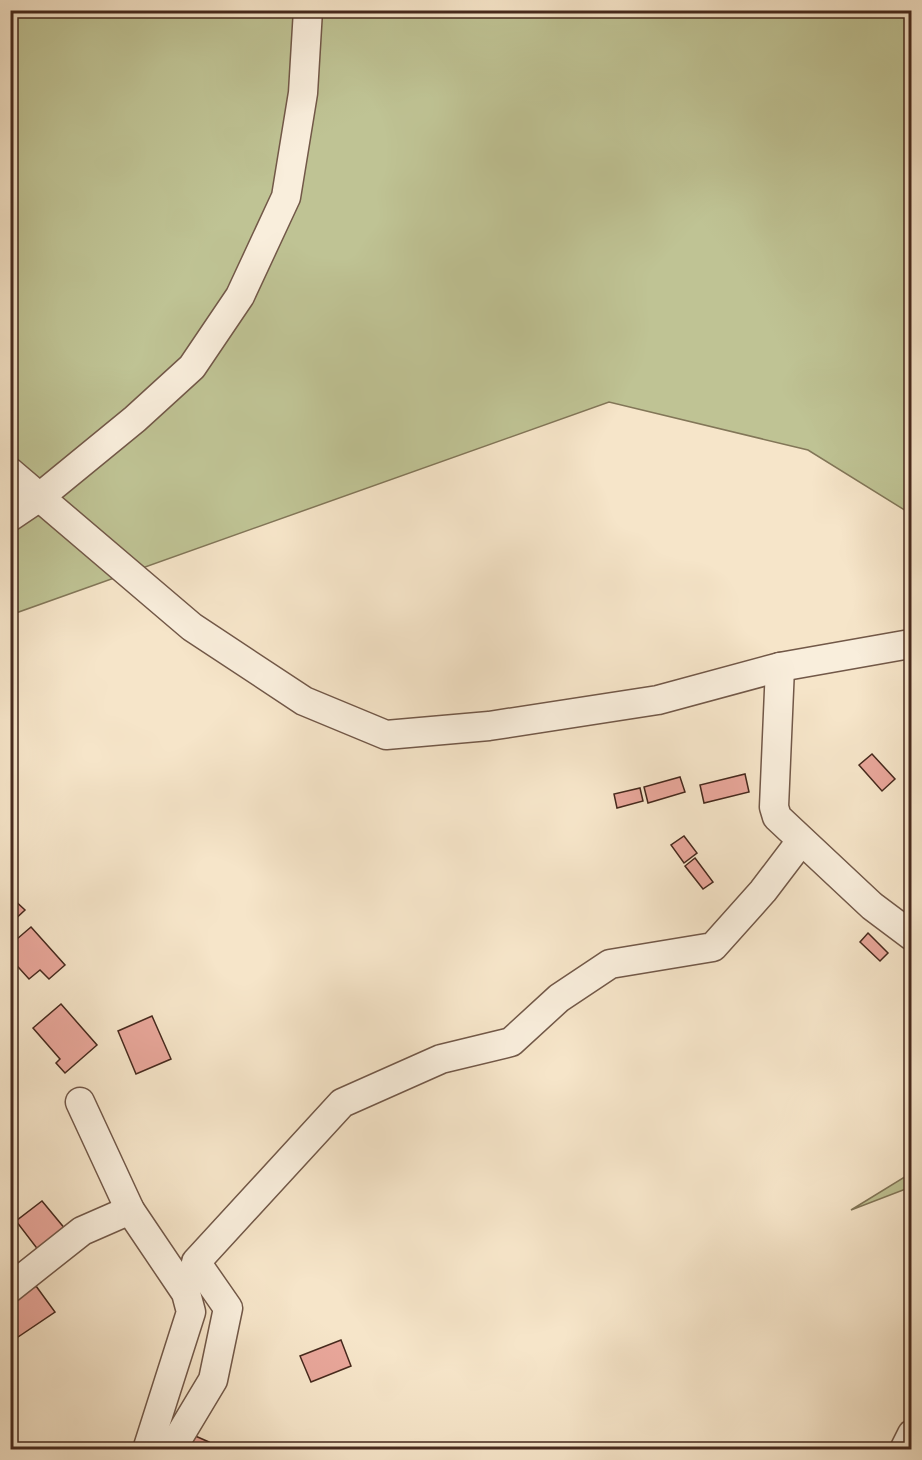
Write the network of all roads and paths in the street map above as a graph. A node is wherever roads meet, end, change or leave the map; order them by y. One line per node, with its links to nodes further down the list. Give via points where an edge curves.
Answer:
1 (308, 10): 3 (street, via 303,93 286,197 240,296 192,367)
2 (10, 472): 3 (street)
3 (41, 496): 4 (street); 6 (street, via 192,627 304,701 386,735 489,726 658,700)
4 (10, 517)
5 (910, 644): 6 (street)
6 (780, 667): 7 (street, via 774,807 784,826)
7 (801, 841): 8 (street, via 872,906); 14 (street, via 713,947 610,964 559,998 511,1042 441,1059 342,1103 196,1262 228,1308 213,1380)
8 (912, 936)
9 (80, 1102): 10 (street)
10 (130, 1210): 11 (street, via 82,1231); 13 (street, via 186,1293 191,1312)
11 (10, 1288)
12 (912, 1434): 15 (street)
13 (147, 1449)
14 (171, 1449)
15 (904, 1449)

